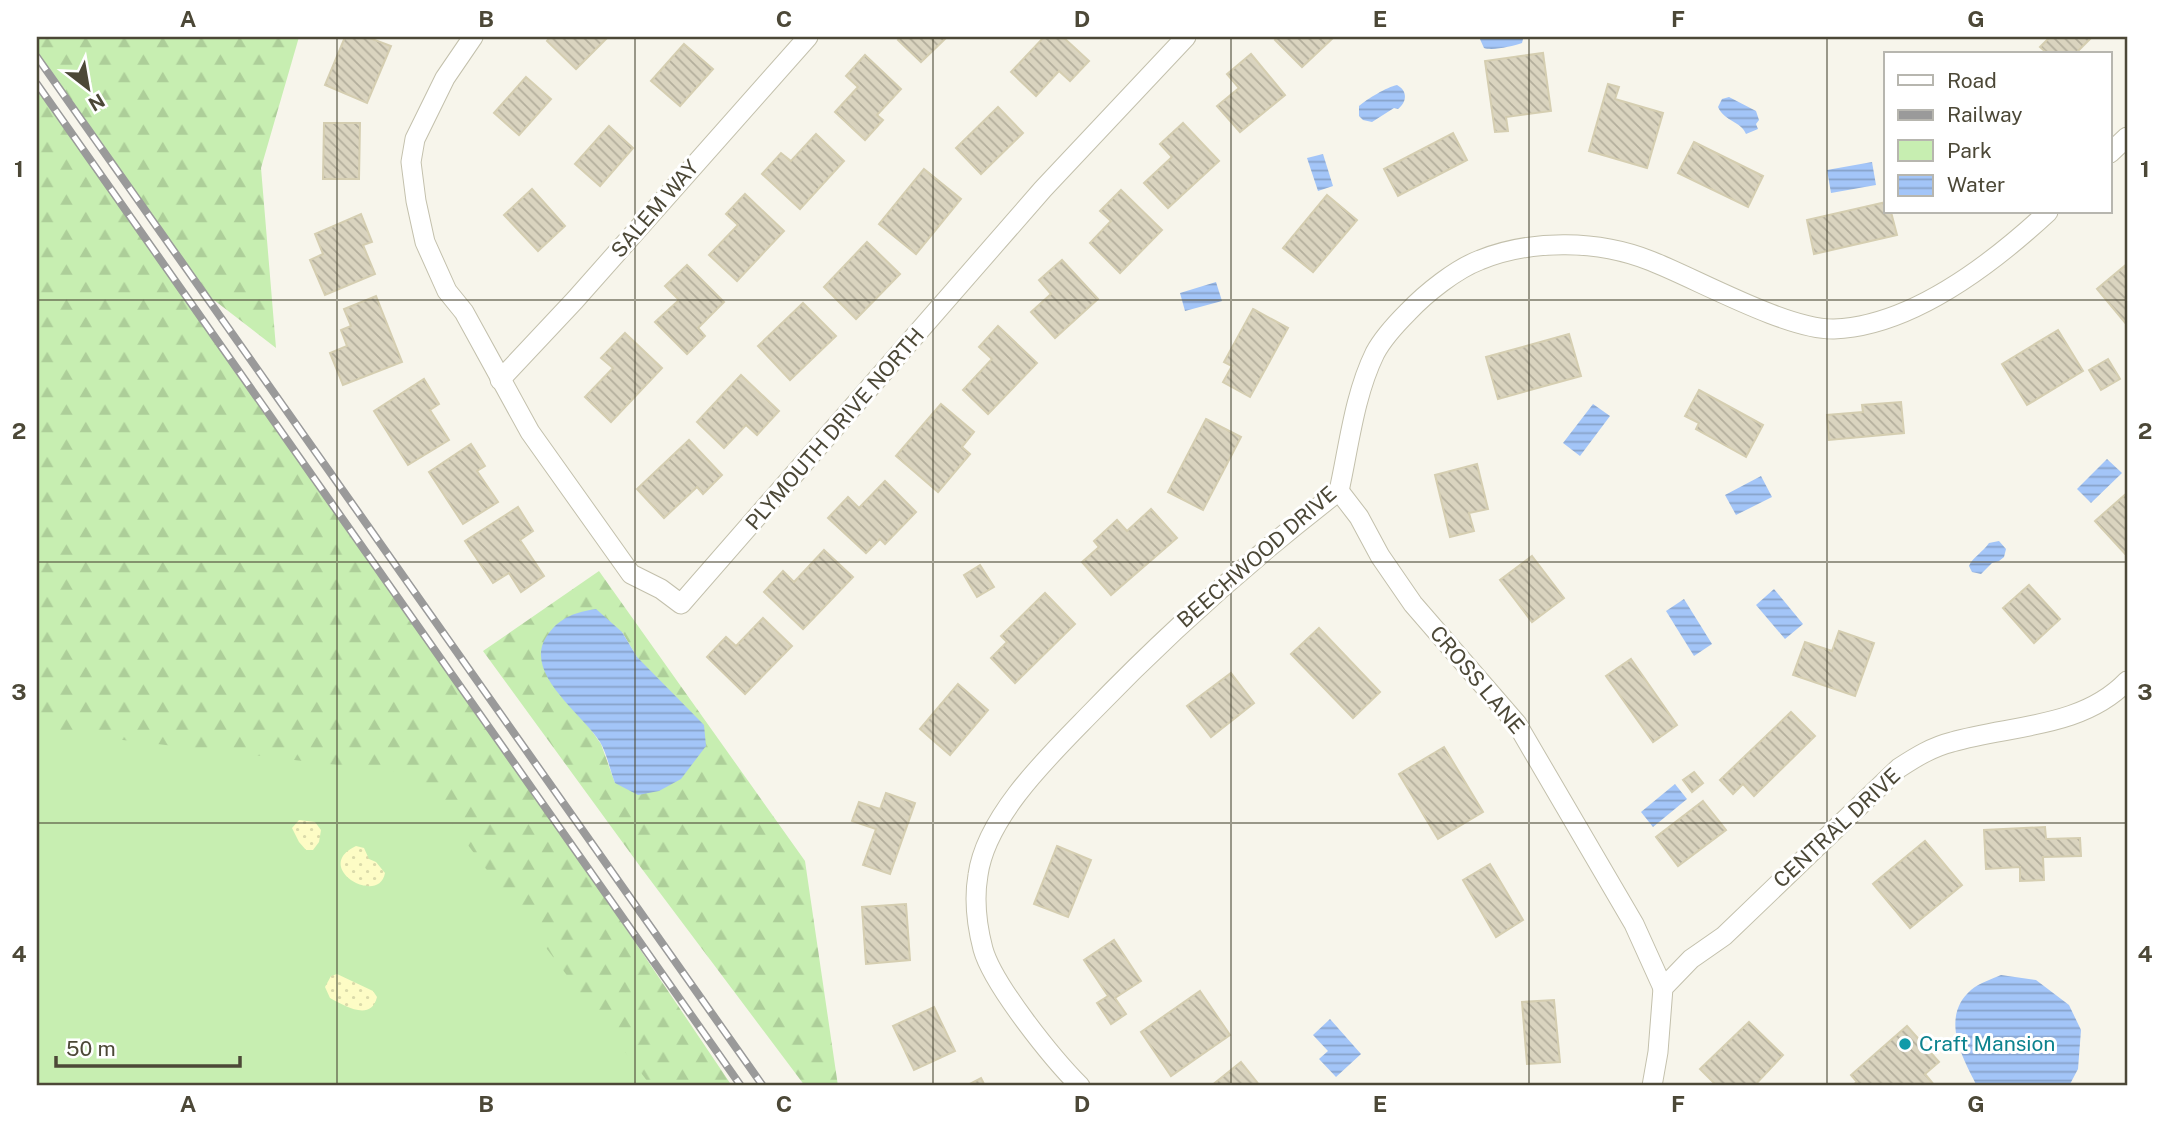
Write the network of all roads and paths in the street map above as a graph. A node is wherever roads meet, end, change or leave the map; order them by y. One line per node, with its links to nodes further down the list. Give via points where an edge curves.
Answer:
1 (473, 37): 7 (street, via 445,78 415,139 411,162 425,242 447,291 464,312)
2 (808, 37): 7 (street, SALEM WAY)
3 (1186, 37): 7 (street, PLYMOUTH DRIVE NORTH, via 1043,189 681,604 631,573 530,432)
4 (2127, 136): 5 (street)
5 (2112, 151)
6 (2046, 214): 8 (street, BEECHWOOD DRIVE, via 1976,273 1913,308 1867,325 1831,329 1776,315 1648,259 1598,246 1539,246 1478,261 1425,295 1376,352 1359,397)
7 (500, 380)
8 (1339, 491): 10 (street, CROSS LANE, via 1413,604 1517,724 1634,924); 11 (street, BEECHWOOD DRIVE, via 1152,650 1042,763 984,848 976,908 984,950 1029,1025)
9 (2127, 681): 10 (street, CENTRAL DRIVE, via 2118,691 2073,715 1921,753 1899,768 1724,936 1691,959)
10 (1663, 988): 12 (street)
11 (1080, 1086)
12 (1652, 1086)

